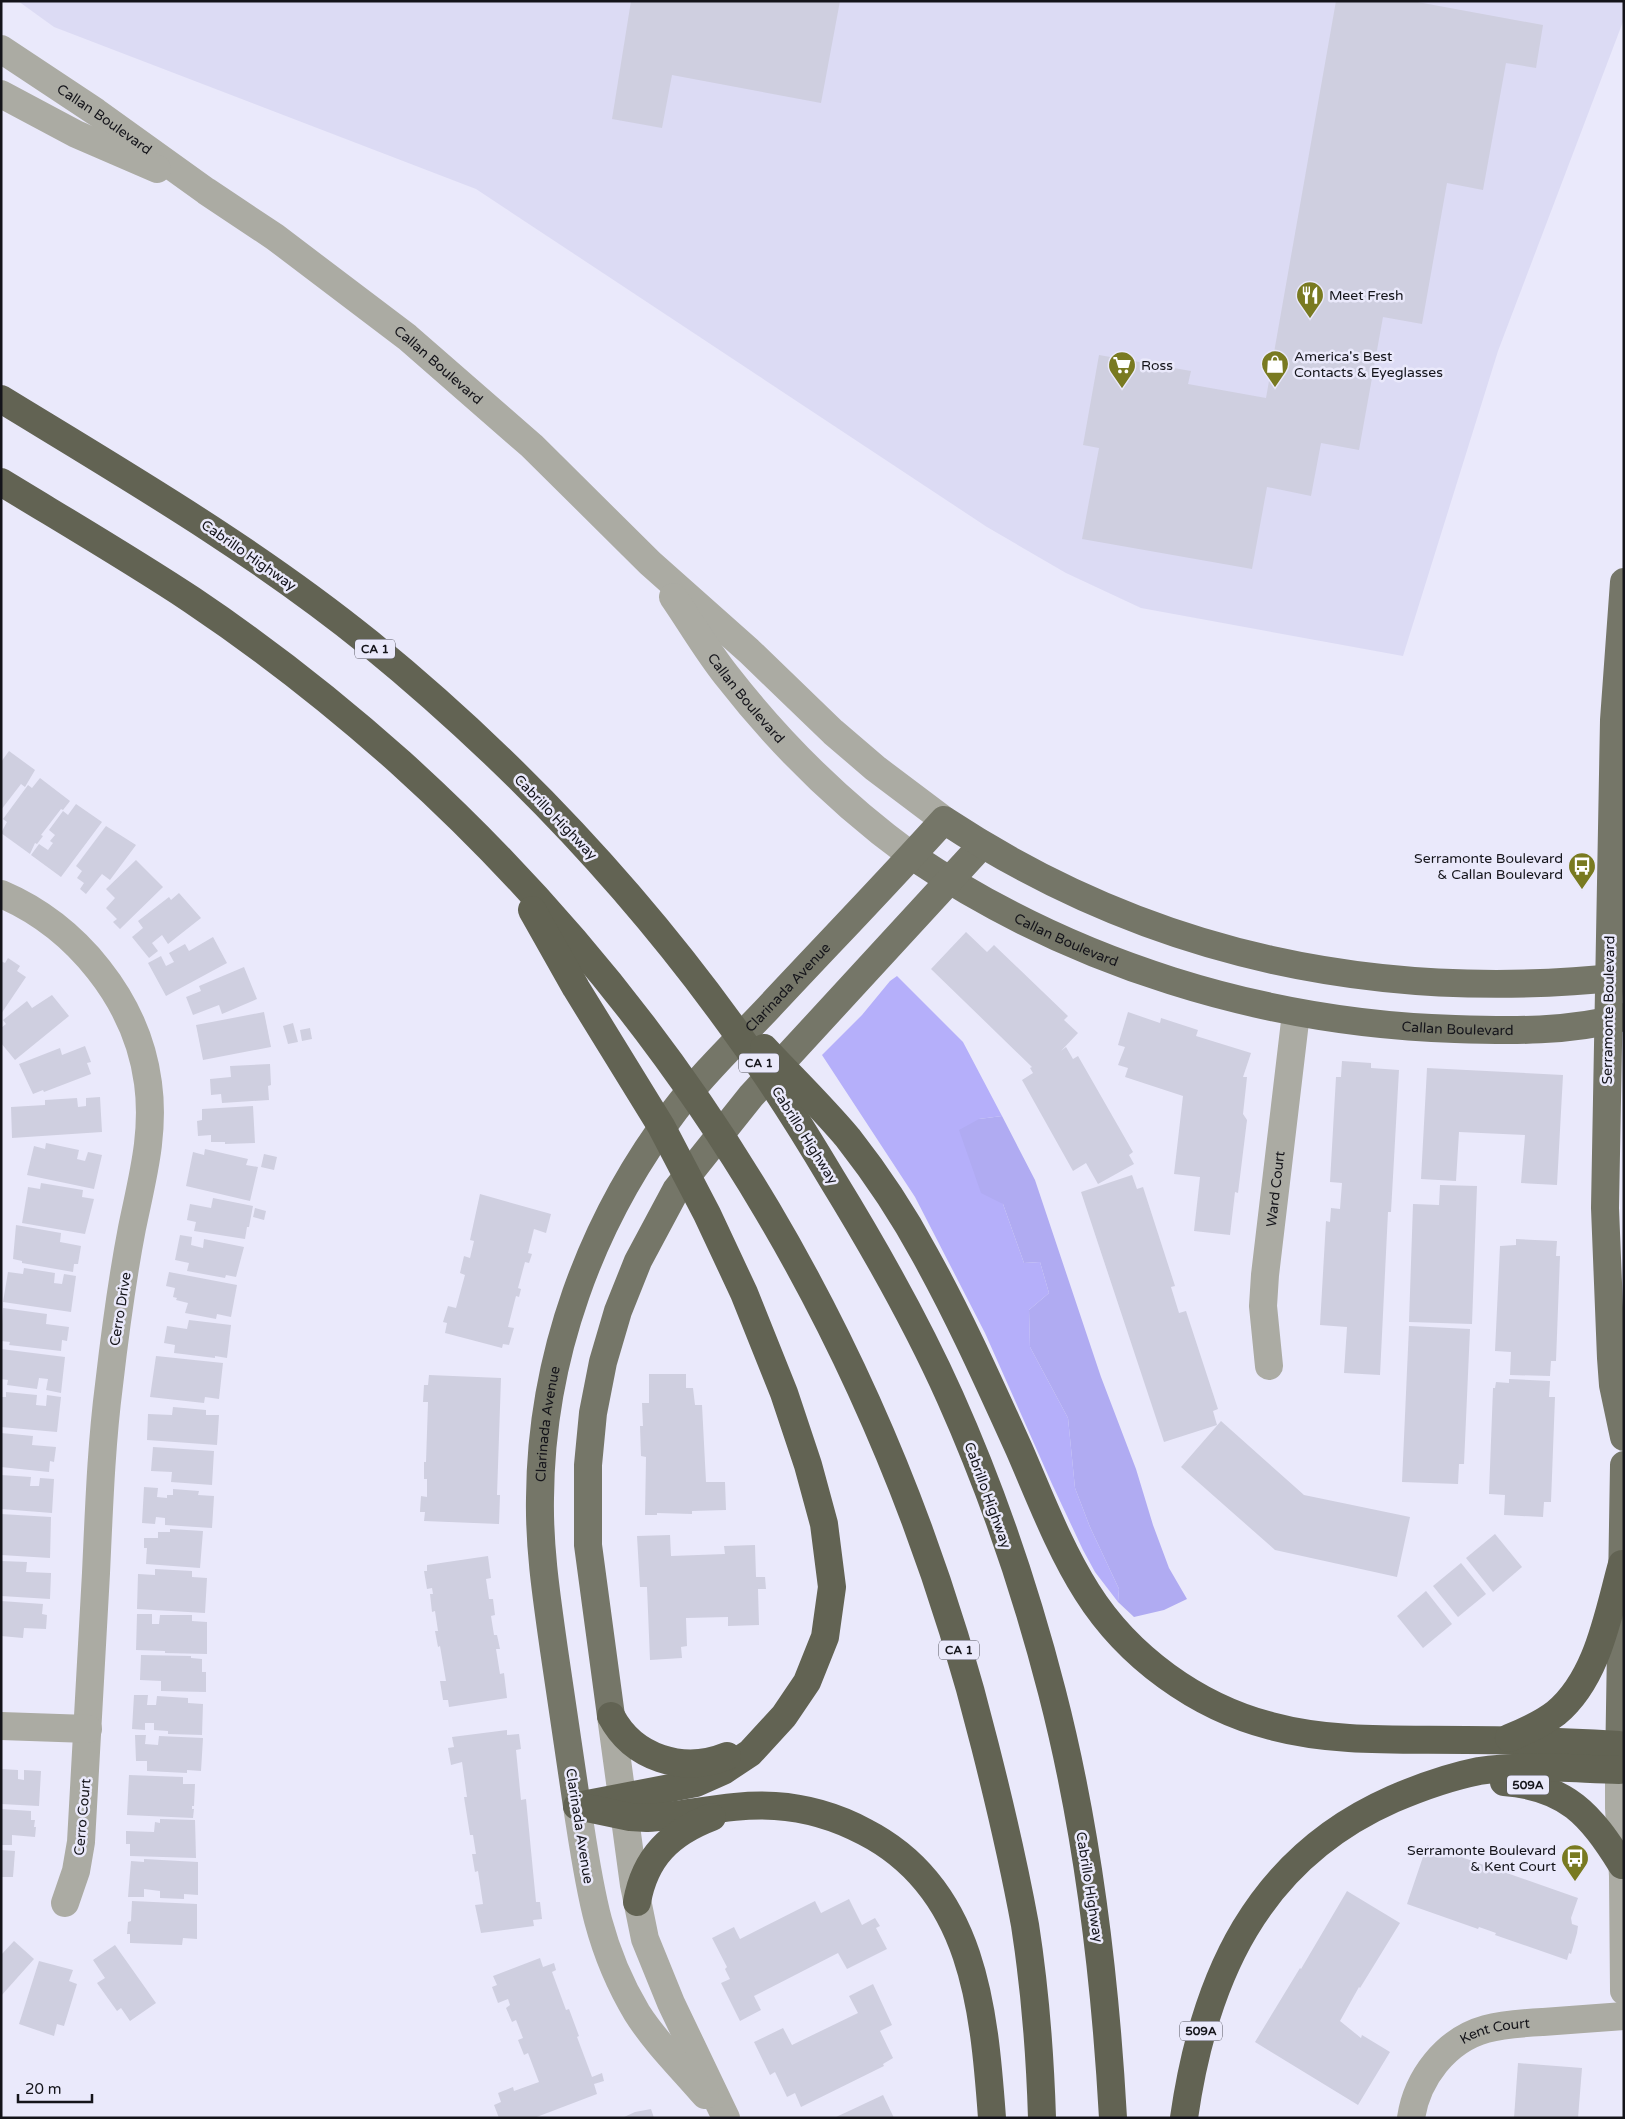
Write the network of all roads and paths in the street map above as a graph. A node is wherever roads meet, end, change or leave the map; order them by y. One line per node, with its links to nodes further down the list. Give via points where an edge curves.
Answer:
1 (1, 49): 3 (street, Callan Boulevard)
2 (1, 94): 3 (street, Callan Boulevard, via 76,134)
3 (206, 191): 6 (street, Callan Boulevard, via 321,270 414,343 532,446)
4 (1, 399): 16 (highway, Cabrillo Highway / CA 1, via 239,547 366,641 448,710 531,789 598,860)
5 (1, 482): 11 (highway, CA 1, via 193,601 278,661 398,760)
6 (650, 563): 8 (street, Callan Boulevard, via 854,751); 10 (street, Callan Boulevard, via 725,674 752,707 827,786)
7 (1624, 582): 17 (main road, Serramonte Boulevard, via 1614,720)
8 (944, 820): 9 (main road, Callan Boulevard); 10 (main road, Clarinada Avenue)
9 (982, 845): 12 (main road, Clarinada Avenue); 17 (main road, Callan Boulevard, via 1121,914 1180,935 1279,962 1332,973 1445,984 1565,983)
10 (912, 856): 12 (main road, Callan Boulevard); 31 (main road, Clarinada Avenue, via 676,1108 620,1194 576,1292 550,1388 543,1445 540,1522)
11 (510, 869): 25 (highway, via 559,959 661,1126 727,1256 755,1318 792,1416 821,1509 832,1598 827,1628 820,1654 803,1689); 41 (highway, CA 1, via 641,1022 698,1100 770,1214 859,1381 936,1575 962,1658 1005,1827 1025,1929 1037,2031)
12 (950, 880): 18 (main road, Callan Boulevard, via 1050,932 1125,965 1204,991); 24 (main road, Clarinada Avenue, via 808,1032 713,1143 662,1213 628,1286 613,1327 598,1387 586,1492 590,1572)
13 (1, 884): 15 (street, Cerro Drive)
14 (1, 894): 15 (street, Cerro Drive)
15 (52, 923): 27 (street, Cerro Drive, via 88,955 116,994 136,1035 148,1082 149,1100 146,1172 132,1229 108,1386)
16 (689, 969): 28 (highway, via 847,1137 894,1202 927,1258 972,1347 1075,1572 1100,1611 1133,1648 1194,1695 1243,1718 1270,1726 1324,1737); 42 (highway, Cabrillo Highway / CA 1, via 767,1075 898,1293 949,1395 989,1495 1040,1647 1064,1748 1094,1905 1106,2011)
17 (1616, 978): 19 (main road, Serramonte Boulevard)
18 (1296, 1013): 19 (main road, Callan Boulevard, via 1376,1024 1482,1030 1546,1029); 20 (street, Ward Court, via 1264,1275)
19 (1616, 1019): 21 (main road, Serramonte Boulevard, via 1605,1208 1610,1358)
20 (1269, 1366)
21 (1624, 1437)
22 (1624, 1465): 23 (main road)
23 (1622, 1564): 28 (highway, via 1594,1657 1574,1695 1546,1721); 29 (main road)
24 (610, 1716): 25 (highway, via 624,1736 646,1753 674,1763 693,1764 719,1760 732,1754); 32 (street, Clarinada Avenue)
25 (776, 1724): 32 (highway, via 750,1753 724,1772)
26 (1, 1726): 27 (street)
27 (88, 1728): 36 (street, Cerro Court, via 82,1842)
28 (1507, 1740): 29 (highway)
29 (1620, 1758): 30 (highway, 509A, via 1481,1771 1442,1780); 34 (street, via 1618,1808)
30 (1401, 1795): 34 (highway, 509A, via 1482,1781 1518,1783 1550,1790 1584,1814); 43 (highway, 509A, via 1359,1816 1320,1842 1272,1889 1244,1928 1207,2010 1195,2051)
31 (577, 1806): 32 (highway); 39 (street, Clarinada Avenue, via 595,1913 615,1971 659,2044)
32 (623, 1806): 33 (highway, via 660,1817); 35 (street, Clarinada Avenue)
33 (775, 1806): 35 (highway, via 722,1814 675,1836 650,1864); 40 (highway, via 825,1815 872,1835 913,1866 939,1896 960,1936 972,1970 985,2040)
34 (1622, 1865): 37 (street)
35 (637, 1902): 39 (street, Clarinada Avenue, via 653,1961)
36 (65, 1903)
37 (1624, 1991)
38 (1624, 2016): 44 (street, Kent Court, via 1513,2024 1472,2034 1435,2063 1418,2092)
39 (725, 2118)
40 (992, 2118)
41 (1042, 2118)
42 (1113, 2118)
43 (1184, 2118)
44 (1411, 2118)

